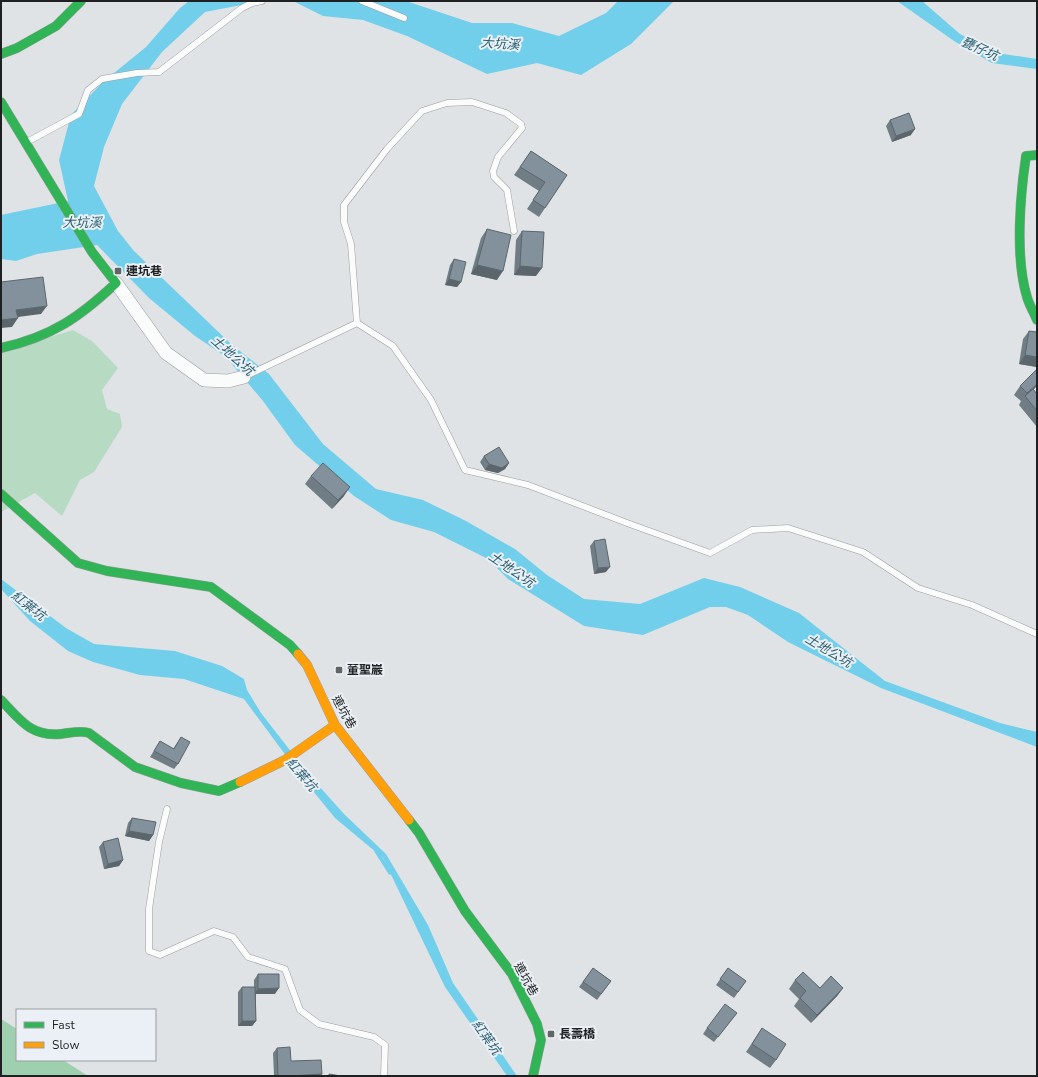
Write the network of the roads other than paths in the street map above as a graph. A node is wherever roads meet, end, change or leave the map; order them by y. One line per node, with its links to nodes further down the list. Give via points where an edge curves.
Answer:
1 (81, 1): 5 (street, via 56,26 18,48)
2 (262, 1): 7 (lane, via 242,8 159,72 137,73 102,80 88,90 79,114)
3 (362, 1): 4 (lane)
4 (404, 18)
5 (1, 54)
6 (1, 102): 7 (street)
7 (25, 143): 10 (street, via 92,252)
8 (1037, 155): 11 (street, via 1026,156 1021,238 1026,295)
9 (514, 231): 12 (lane, via 507,190 494,177 492,171 498,157 522,128 521,124 506,113 472,102 447,103 422,111 387,149 344,205 344,222 351,244)
10 (116, 284): 13 (street, via 89,310 60,329 40,339); 14 (street, via 166,353 204,380 228,381)
11 (1037, 320)
12 (357, 323): 14 (lane); 16 (lane, via 393,346 431,400 465,470 528,484 627,524 710,553 752,530 788,528 863,552 918,588 972,605)
13 (1, 348)
14 (244, 377)
15 (1, 494): 18 (street, 連坑巷, via 78,563 107,571 211,587 290,645 307,665)
16 (1037, 634)
17 (1, 700): 18 (street, via 37,733 83,731 135,767 181,783 219,791 285,760)
18 (335, 725): 20 (street, 連坑巷, via 418,833 465,911 512,974 537,1024 542,1040)
19 (168, 809): 21 (lane, via 159,842 149,909 149,951 160,955 214,931 233,937 248,957 285,969 300,1010 319,1024 374,1037 385,1045)
20 (534, 1073)
21 (384, 1076)

